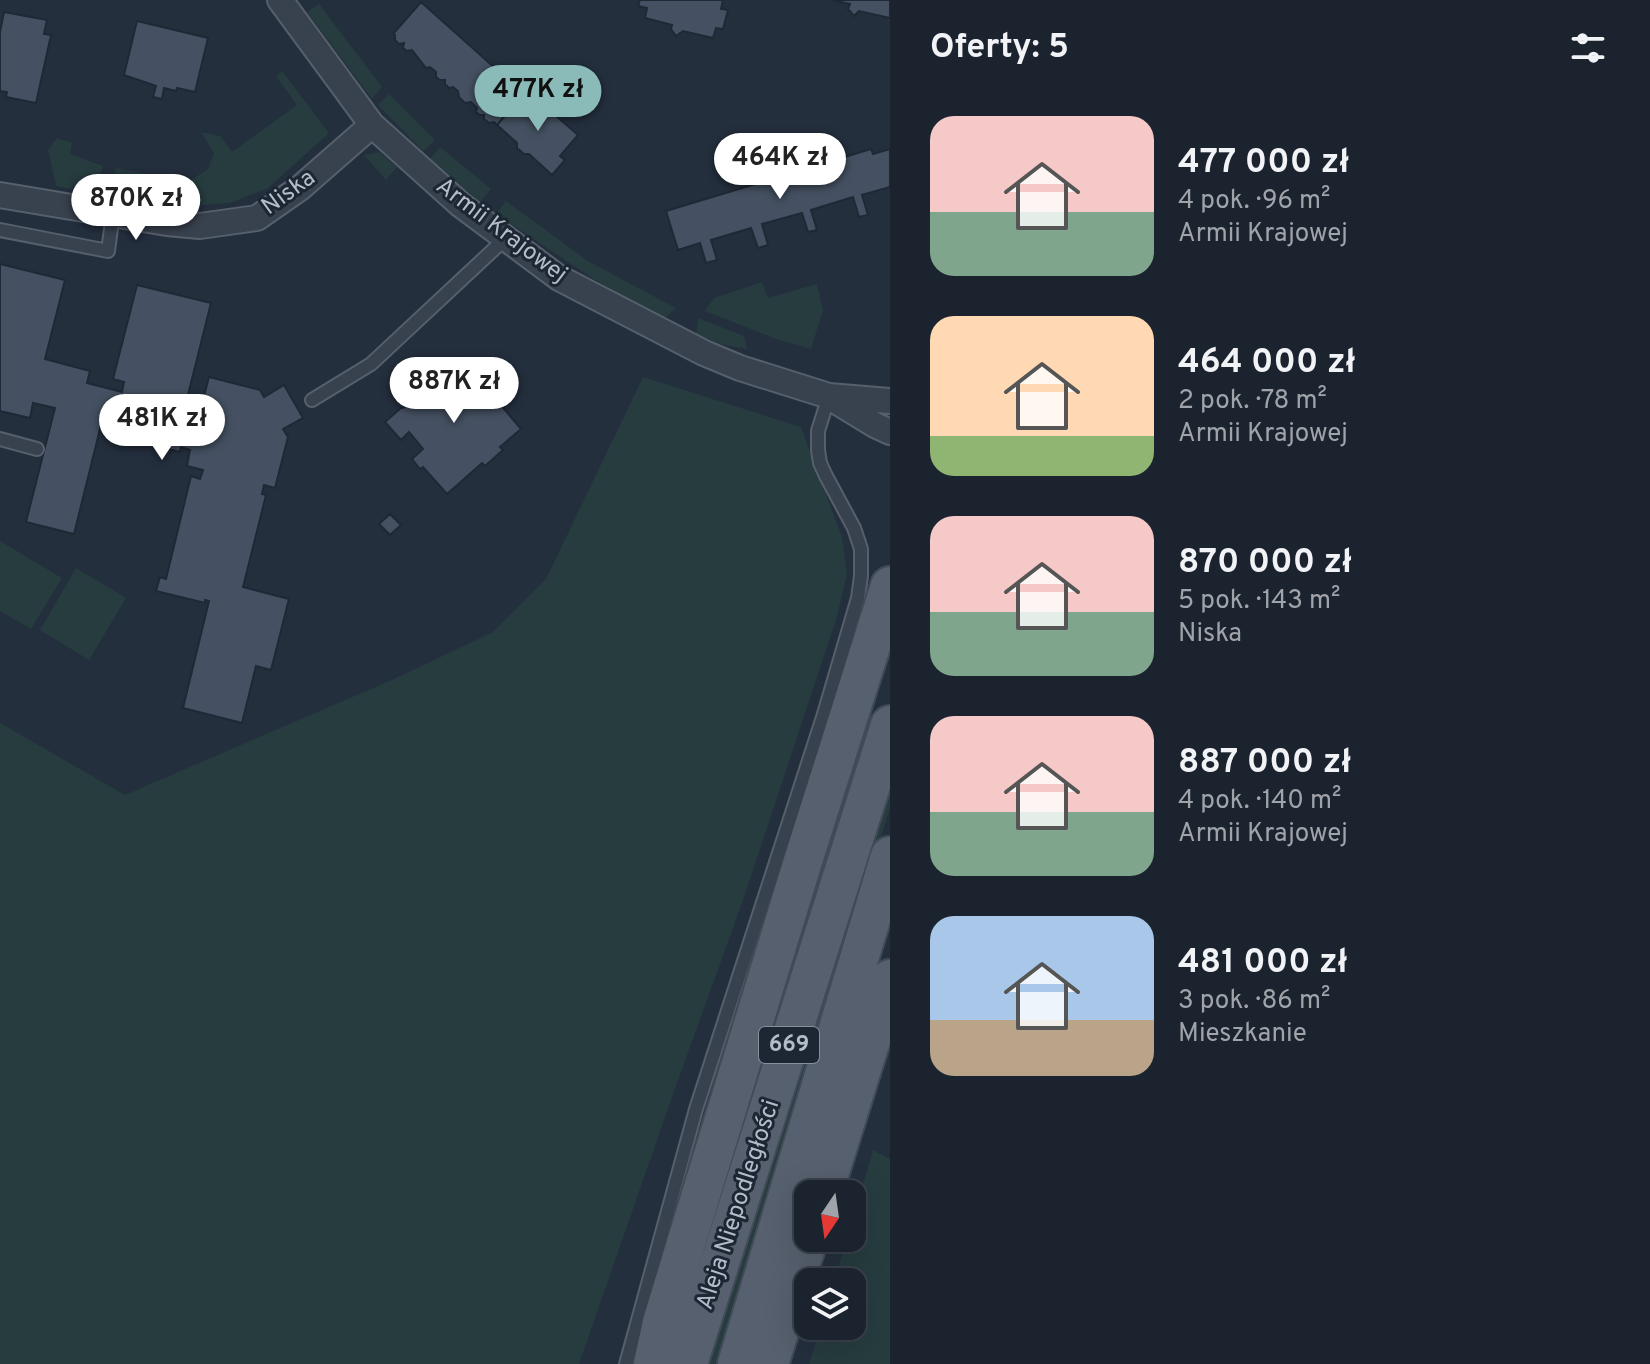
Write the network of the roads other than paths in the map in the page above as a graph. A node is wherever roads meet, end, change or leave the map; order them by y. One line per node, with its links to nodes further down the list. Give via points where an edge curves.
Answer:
1 (280, 0): 2 (street, Armii Krajowej)
2 (372, 125): 4 (street, Niska, via 257,218 200,226); 6 (street, Armii Krajowej)
3 (0, 195): 4 (street, Niska)
4 (113, 214): 5 (lane, via 108,251)
5 (0, 230)
6 (506, 238): 7 (street, Armii Krajowej, via 559,278 704,353); 8 (lane, via 371,364)
7 (829, 396): 9 (street, Armii Krajowej); 10 (street, Armii Krajowej); 19 (lane, via 818,450 861,549 858,598 696,1109)
8 (312, 400)
9 (890, 401)
10 (890, 432)
11 (0, 439): 12 (lane)
12 (37, 449)
13 (890, 586): 20 (main road)
14 (890, 725): 21 (main road, Aleja Niepodległości / 669)
15 (890, 856): 22 (main road, Aleja Niepodległości / 669)
16 (890, 979): 17 (main road)
17 (827, 1180)
18 (805, 1252): 23 (main road)
19 (626, 1364)
20 (653, 1364)
21 (688, 1364)
22 (737, 1364)
23 (769, 1364)

